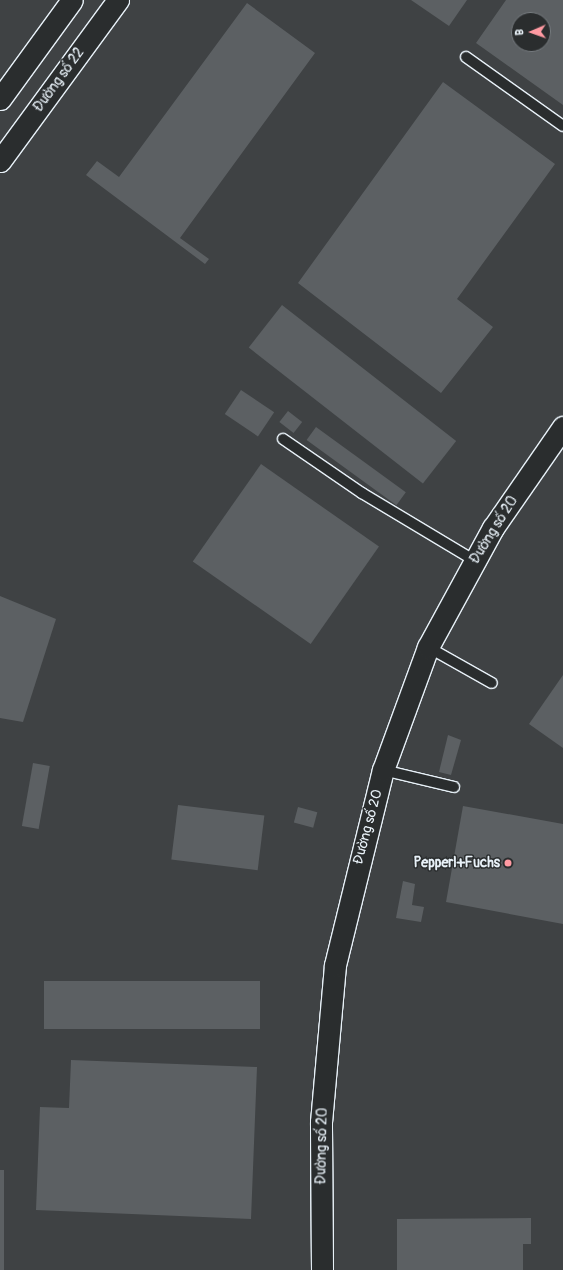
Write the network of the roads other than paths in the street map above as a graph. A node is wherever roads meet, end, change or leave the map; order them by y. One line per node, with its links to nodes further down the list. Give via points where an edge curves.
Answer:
1 (72, 0): 4 (street)
2 (118, 0): 6 (street, Đường số 22)
3 (466, 57): 5 (lane)
4 (0, 100)
5 (563, 126)
6 (0, 160)
7 (563, 427): 9 (street, Đường số 20, via 493,528)
8 (283, 439): 9 (lane, via 362,493)
9 (475, 561): 10 (street, Đường số 20)
10 (428, 647): 11 (lane); 12 (street, Đường số 20)
11 (492, 683)
12 (383, 770): 13 (lane); 14 (street, Đường số 20, via 334,965 321,1122)
13 (454, 787)
14 (322, 1270)

